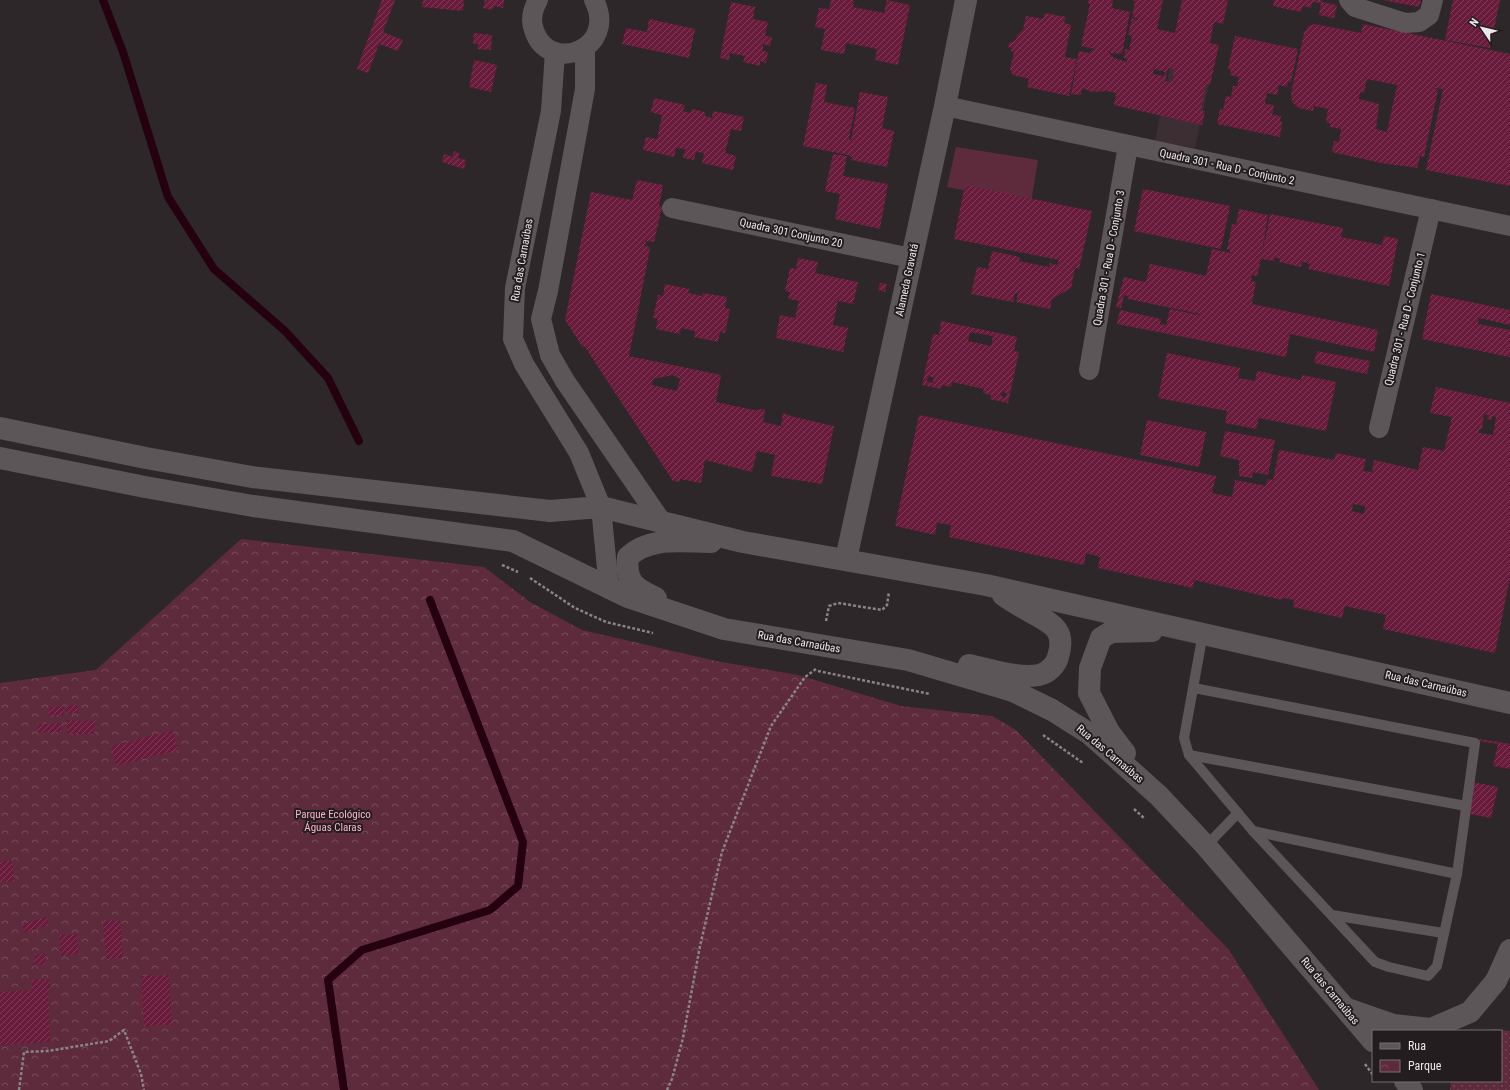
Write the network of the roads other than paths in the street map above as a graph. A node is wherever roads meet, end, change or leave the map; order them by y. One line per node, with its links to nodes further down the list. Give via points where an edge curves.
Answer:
1 (537, 0): 7 (street, via 532,13 532,25 544,46)
2 (594, 0): 6 (street, via 599,11 600,25 595,38)
3 (966, 0): 8 (street, Alameda Gravatá)
4 (1349, 0): 5 (street, via 1355,7 1405,22 1419,22 1429,16)
5 (1433, 0)
6 (585, 48): 7 (street, via 570,54); 19 (street, via 585,89 541,319 550,355 565,381)
7 (555, 52): 18 (street, Rua das Carnaúbas, via 551,111 515,288 512,339 524,364 579,453)
8 (945, 106): 9 (street, Quadra 301 - Rua D - Conjunto 2); 13 (street, Alameda Gravatá)
9 (1128, 146): 11 (street, Quadra 301 - Rua D - Conjunto 2); 14 (street, Quadra 301 - Rua D - Conjunto 3)
10 (672, 208): 13 (street, Quadra 301 Conjunto 20)
11 (1431, 209): 12 (street, Quadra 301 - Rua D - Conjunto 2); 16 (street, Quadra 301 - Rua D - Conjunto 1)
12 (1510, 226)
13 (911, 258): 21 (street, Alameda Gravatá)
14 (1089, 370)
15 (0, 428): 18 (street, via 252,477 550,511)
16 (1379, 428)
17 (0, 458): 23 (street, Rua das Carnaúbas, via 254,506 513,541)
18 (601, 507): 19 (street, Rua das Carnaúbas); 23 (street)
19 (661, 521): 20 (street, Rua das Carnaúbas)
20 (743, 542): 21 (street, Rua das Carnaúbas); 24 (street, via 660,543 645,545 628,557 626,572 631,582 645,593)
21 (846, 559): 22 (street, Rua das Carnaúbas)
22 (986, 585): 25 (street, Rua das Carnaúbas); 26 (street, via 1044,618 1055,628 1061,639 1060,649 1057,661 1048,671 1039,675 1022,675 950,662)
23 (609, 589): 24 (street, Rua das Carnaúbas)
24 (724, 629): 26 (street, Rua das Carnaúbas)
25 (1197, 632): 27 (lane); 28 (street, Rua das Carnaúbas); 30 (street, via 1111,632 1101,638 1090,668 1089,693 1109,732)
26 (908, 660): 30 (street, Rua das Carnaúbas, via 1013,691 1052,710 1090,734)
27 (1194, 688): 29 (lane, via 1184,738); 31 (lane, via 1475,743)
28 (1510, 704)
29 (1189, 755): 31 (lane); 32 (lane)
30 (1160, 796): 34 (street, Rua das Carnaúbas)
31 (1466, 806): 35 (lane)
32 (1238, 813): 33 (lane); 34 (lane)
33 (1253, 831): 35 (lane); 36 (lane)
34 (1206, 846): 39 (street, Rua das Carnaúbas)
35 (1457, 874): 37 (lane)
36 (1332, 915): 37 (lane); 37 (lane, via 1375,962 1428,976 1437,966)
37 (1443, 933)
38 (1510, 950): 39 (street, via 1496,981 1470,1012 1431,1029 1394,1025)
39 (1347, 1009): 40 (street, Rua das Carnaúbas)
40 (1372, 1041)
41 (1406, 1082): 42 (street)
42 (1412, 1090)

